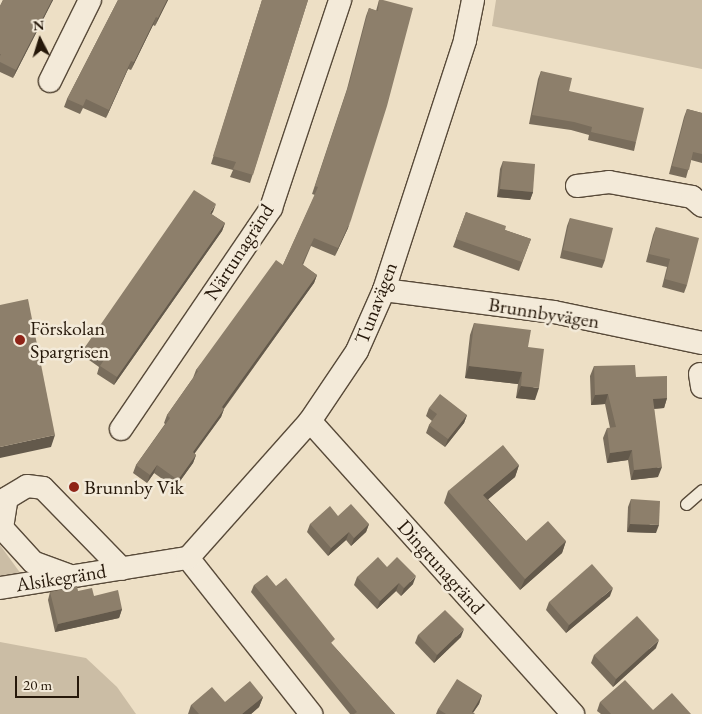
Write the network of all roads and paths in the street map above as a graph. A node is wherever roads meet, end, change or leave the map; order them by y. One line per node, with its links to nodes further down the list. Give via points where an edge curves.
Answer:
1 (90, 0): 4 (street)
2 (340, 0): 10 (street, Närtunagränd, via 271,208)
3 (473, 0): 7 (street, Tunavägen, via 465,40)
4 (50, 81)
5 (577, 186): 6 (street, via 609,182 692,197)
6 (702, 206)
7 (384, 290): 8 (street, Brunnbyvägen, via 554,312); 9 (street, Tunavägen, via 358,352)
8 (702, 343)
9 (310, 421): 13 (street, Tunavägen); 18 (street, Dingtunagränd)
10 (120, 429)
11 (702, 490): 12 (lane)
12 (686, 504)
13 (188, 558): 14 (street); 17 (street)
14 (122, 569): 15 (street, Alsikegränd); 15 (street, via 43,488 27,486 7,498 2,528 33,562)
15 (70, 575): 16 (street, Alsikegränd)
16 (0, 588)
17 (311, 714)
18 (573, 714)

